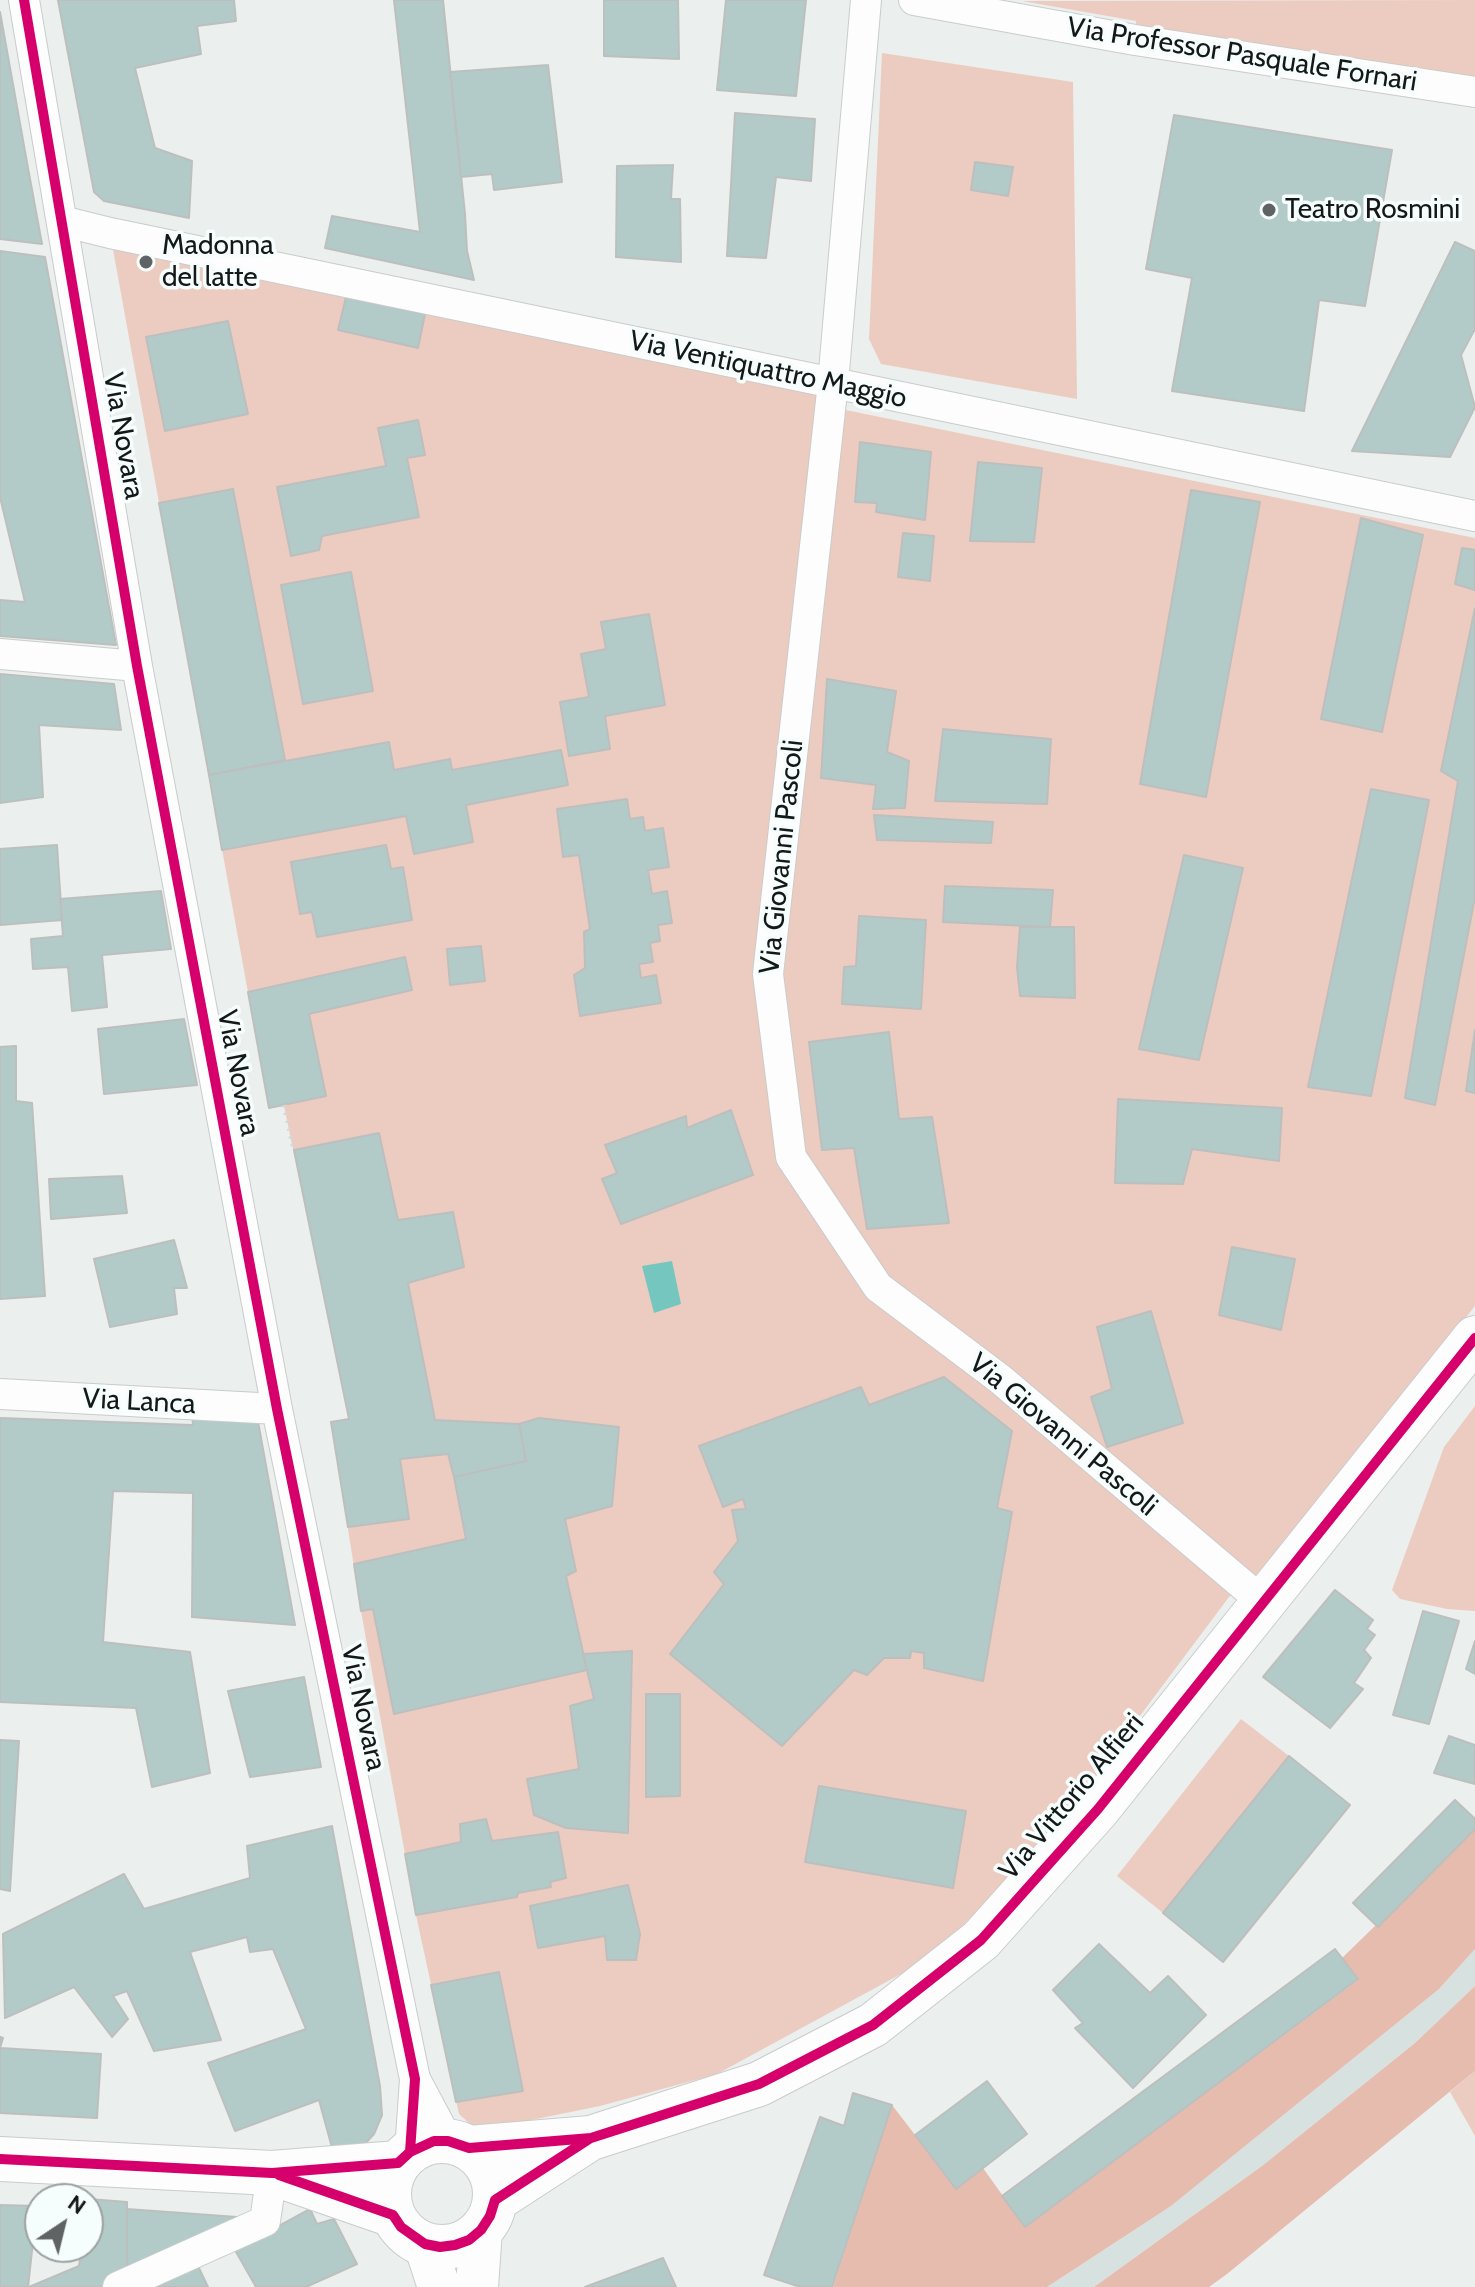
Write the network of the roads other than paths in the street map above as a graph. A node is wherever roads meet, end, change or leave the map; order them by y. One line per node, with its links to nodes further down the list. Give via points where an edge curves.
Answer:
1 (24, 0): 5 (street, Via Novara)
2 (866, 0): 6 (street)
3 (914, 0): 4 (street, Via Professor Pasquale Fornari)
4 (1475, 92)
5 (62, 221): 6 (street, Via Ventiquattro Maggio); 9 (street, Via Novara)
6 (833, 383): 7 (street, Via Ventiquattro Maggio); 13 (street, Via Giovanni Pascoli, via 768,974 791,1157 878,1287 1000,1379)
7 (1475, 516)
8 (0, 654): 9 (street)
9 (137, 666): 12 (street, Via Novara)
10 (1475, 1338): 13 (main road, Via Vittorio Alfieri)
11 (0, 1394): 12 (street, Via Lanca)
12 (277, 1409): 15 (street, Via Novara)
13 (1263, 1602): 14 (main road, Via Vittorio Alfieri, via 1098,1809 981,1940 873,2025 759,2084)
14 (591, 2138): 15 (main road, Via Vittorio Alfieri); 19 (main road, Via Vittorio Alfieri)
15 (431, 2151): 17 (main road, Via Vittorio Alfieri); 18 (main road, via 390,2180); 19 (main road, via 489,2170 494,2185)
16 (0, 2159): 17 (main road)
17 (272, 2173): 18 (main road); 21 (street, via 265,2221)
18 (393, 2215): 20 (main road)
19 (488, 2215): 20 (main road, via 469,2240 440,2247); 23 (main road)
20 (425, 2244): 22 (main road)
21 (118, 2287)
22 (439, 2287)
23 (477, 2287)

